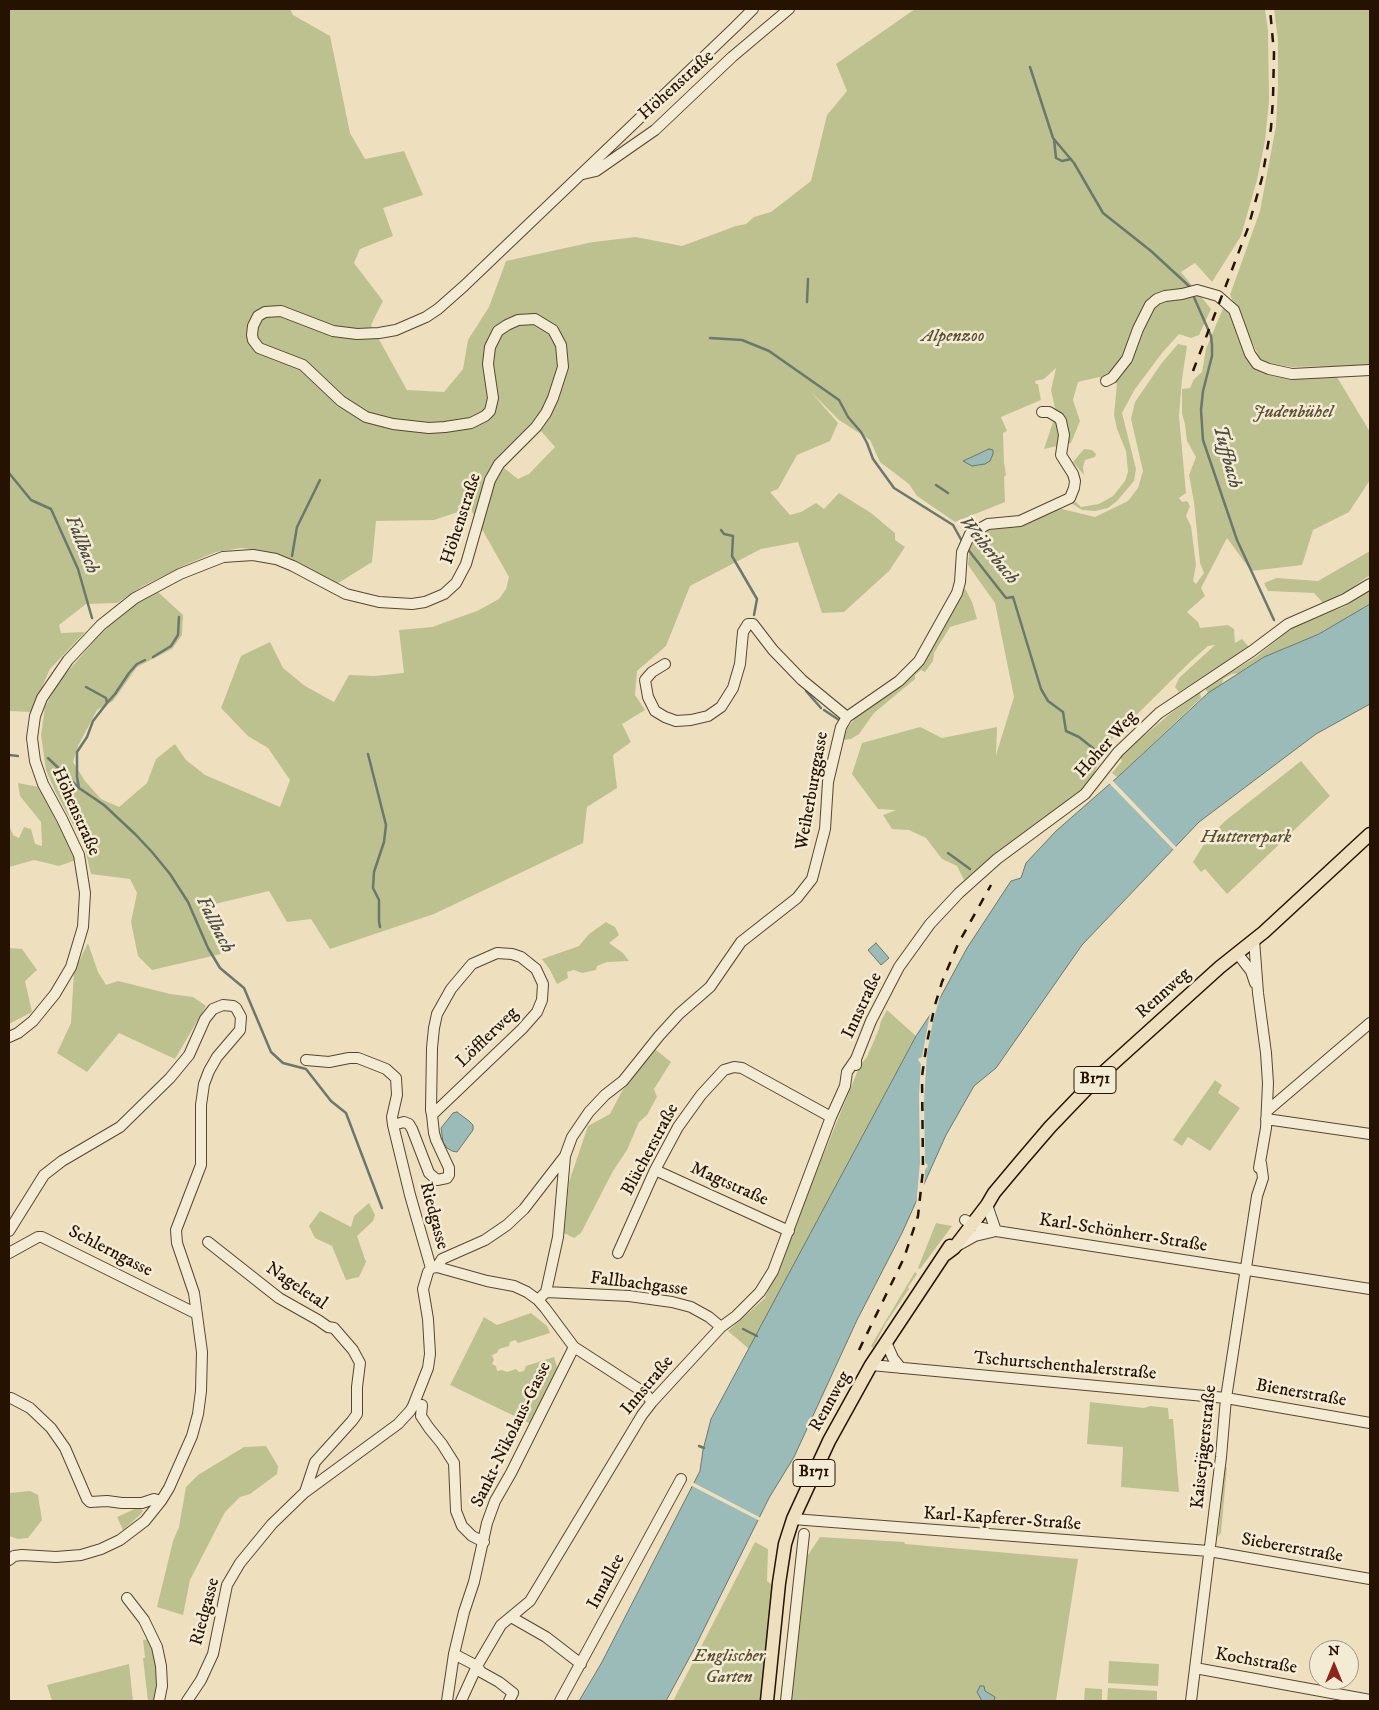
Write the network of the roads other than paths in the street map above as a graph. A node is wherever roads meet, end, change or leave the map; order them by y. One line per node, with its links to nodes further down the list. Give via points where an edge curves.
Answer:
1 (752, 9): 3 (street, Höhenstraße)
2 (789, 9): 3 (street, Höhenstraße, via 732,57 655,130 596,171)
3 (579, 175): 16 (street, Höhenstraße, via 444,304 412,324 388,331 357,334 334,331 276,310 265,312 256,320 252,335 259,348 302,365 341,401 366,417 394,424 445,427 471,423 485,416 490,411 493,398 488,358 490,346 498,331 518,320 534,319 553,330 561,345 563,367 546,413 499,464 490,480 466,564 456,583 444,594 412,604 366,600 334,589 276,559 253,555 229,556 180,574 135,598 102,625 68,660 42,698 32,738 41,778 79,854 85,893 83,927 71,966 55,994 33,1021)
4 (1370, 370): 5 (street, via 1292,374 1257,364 1250,354 1234,310 1218,296 1197,290 1165,296 1150,305 1127,359)
5 (1106, 381)
6 (1042, 412): 9 (street, Weiherburggasse, via 1049,412 1061,421 1064,435 1061,455 1075,481 1070,498 1020,521 988,524 970,534 962,549 957,593 919,661 898,681)
7 (1370, 584): 13 (street, Hoher Weg, via 1345,599 1288,624 1159,714 1118,752 1085,794 997,859 959,893 930,924)
8 (665, 664): 9 (street, via 646,680 648,696 656,711 676,721 708,716 721,707 733,688 740,664 743,632 748,624 753,624 802,680)
9 (848, 717): 23 (street, Weiherburggasse, via 841,727 828,782 825,829 812,879 797,898 741,942 710,987 679,1014 623,1081 589,1112 572,1137)
10 (1370, 834): 11 (main road, Rennweg / B171)
11 (1254, 940): 12 (main road, Rennweg / B171); 14 (street, Kaiserjägerstraße)
12 (1237, 953): 14 (street, Kaiserjägerstraße, via 1251,971); 25 (main road, Rennweg / B171, via 1096,1079)
13 (899, 967): 20 (street, Innstraße, via 847,1072 845,1086)
14 (1258, 993): 19 (street, Kaiserjägerstraße, via 1266,1052)
15 (1370, 1023): 19 (street)
16 (9, 1038)
17 (306, 1060): 21 (street, Riedgasse, via 332,1062 358,1058 392,1073 397,1095)
18 (432, 1115): 18 (street, Löfflerweg, via 432,1038 435,1020 445,997 468,967 480,960 497,953 521,957 536,969 543,984 537,1012); 21 (street, Löfflerweg, via 436,1140 450,1172 444,1180 434,1179 429,1173 409,1124)
19 (1267, 1115): 22 (street); 36 (street, Kaiserjägerstraße)
20 (831, 1117): 24 (street, Blücherstraße, via 742,1068 724,1070 678,1127); 29 (street, Innstraße)
21 (393, 1125): 35 (street, Riedgasse, via 410,1195)
22 (1370, 1134)
23 (565, 1156): 35 (street, Weiherburggasse, via 524,1209 507,1225 485,1240 442,1259); 38 (street, Weiherburggasse, via 558,1237)
24 (655, 1170): 29 (street, Magtstraße); 34 (street, Blücherstraße)
25 (994, 1193): 26 (main road, Rennweg / B171); 27 (main road, Rennweg / B171)
26 (987, 1205): 27 (main road, Rennweg / B171); 30 (street)
27 (969, 1222): 30 (street, Karl-Schönherr-Straße); 32 (main road, Rennweg / B171)
28 (9, 1231): 40 (street, via 44,1175 120,1127 182,1064 213,1009 232,1006 240,1014 242,1025 206,1077 201,1105 201,1165 176,1230)
29 (789, 1231): 41 (street, Innstraße, via 773,1271 760,1292)
30 (996, 1231): 32 (street, Karl-Schönherr-Straße, via 975,1236); 36 (street, Karl-Schönherr-Straße)
31 (208, 1242): 44 (street, Nageletal, via 279,1298 334,1328)
32 (950, 1251): 42 (main road, Rennweg / B171)
33 (9, 1253): 40 (street, Schlerngasse, via 42,1237)
34 (618, 1253)
35 (434, 1268): 39 (street, via 514,1286); 53 (street, Riedgasse, via 428,1272 423,1289 428,1319 428,1368 413,1406 398,1424)
36 (1245, 1269): 37 (street, Karl-Schönherr-Straße); 48 (street, Kaiserjägerstraße)
37 (1370, 1289)
38 (546, 1292): 39 (street); 41 (street, Fallbachgasse, via 629,1296 672,1302 691,1307)
39 (538, 1300): 43 (street)
40 (197, 1314): 54 (street, via 203,1360 198,1414 192,1436)
41 (721, 1328): 49 (street, Innstraße)
42 (886, 1342): 45 (main road, Rennweg / B171); 46 (street)
43 (574, 1347): 49 (street, via 645,1393); 57 (street, Sankt-Nikolaus-Gasse, via 495,1501)
44 (360, 1363): 53 (street, Riedgasse, via 357,1414 316,1462)
45 (871, 1365): 46 (street, Tschurtschenthalerstraße); 55 (main road, Rennweg / B171, via 829,1441)
46 (901, 1368): 48 (street, Tschurtschenthalerstraße)
47 (11, 1398): 54 (street, via 30,1408 52,1428 66,1448 90,1502)
48 (1226, 1398): 51 (street, Bienerstraße); 58 (street, Kaiserjägerstraße)
49 (652, 1402): 62 (street, Innstraße, via 530,1601)
50 (422, 1405): 57 (street, via 421,1416 454,1463 456,1511 462,1526)
51 (1370, 1423)
52 (681, 1479): 64 (street, Innallee)
53 (304, 1492): 70 (street, Riedgasse, via 240,1563 228,1585 212,1654)
54 (160, 1501): 59 (street, via 133,1531 101,1549 74,1556 22,1555)
55 (793, 1520): 58 (street, Karl-Kapferer-Straße); 74 (main road, Rennweg / B171, via 781,1567)
56 (804, 1534): 75 (street)
57 (484, 1542): 63 (street, Sankt-Nikolaus-Gasse)
58 (1209, 1551): 60 (street, Siebererstraße); 66 (street, Kaiserjägerstraße)
59 (9, 1560)
60 (1370, 1579)
61 (127, 1598): 69 (street, via 144,1620 157,1647 162,1686)
62 (511, 1617): 64 (street, via 546,1637); 65 (street, Innstraße, via 501,1625)
63 (454, 1654): 65 (street); 71 (street, Sankt-Nikolaus-Gasse)
64 (581, 1664): 73 (street, Innallee)
65 (477, 1666): 67 (street, via 499,1682); 72 (street, Innstraße)
66 (1195, 1668): 68 (street, Kochstraße); 76 (street, Kaiserjägerstraße)
67 (511, 1697)
68 (1370, 1700)
69 (159, 1701)
70 (187, 1701)
71 (447, 1701)
72 (461, 1701)
73 (560, 1701)
74 (767, 1701)
75 (786, 1701)
76 (1191, 1701)

